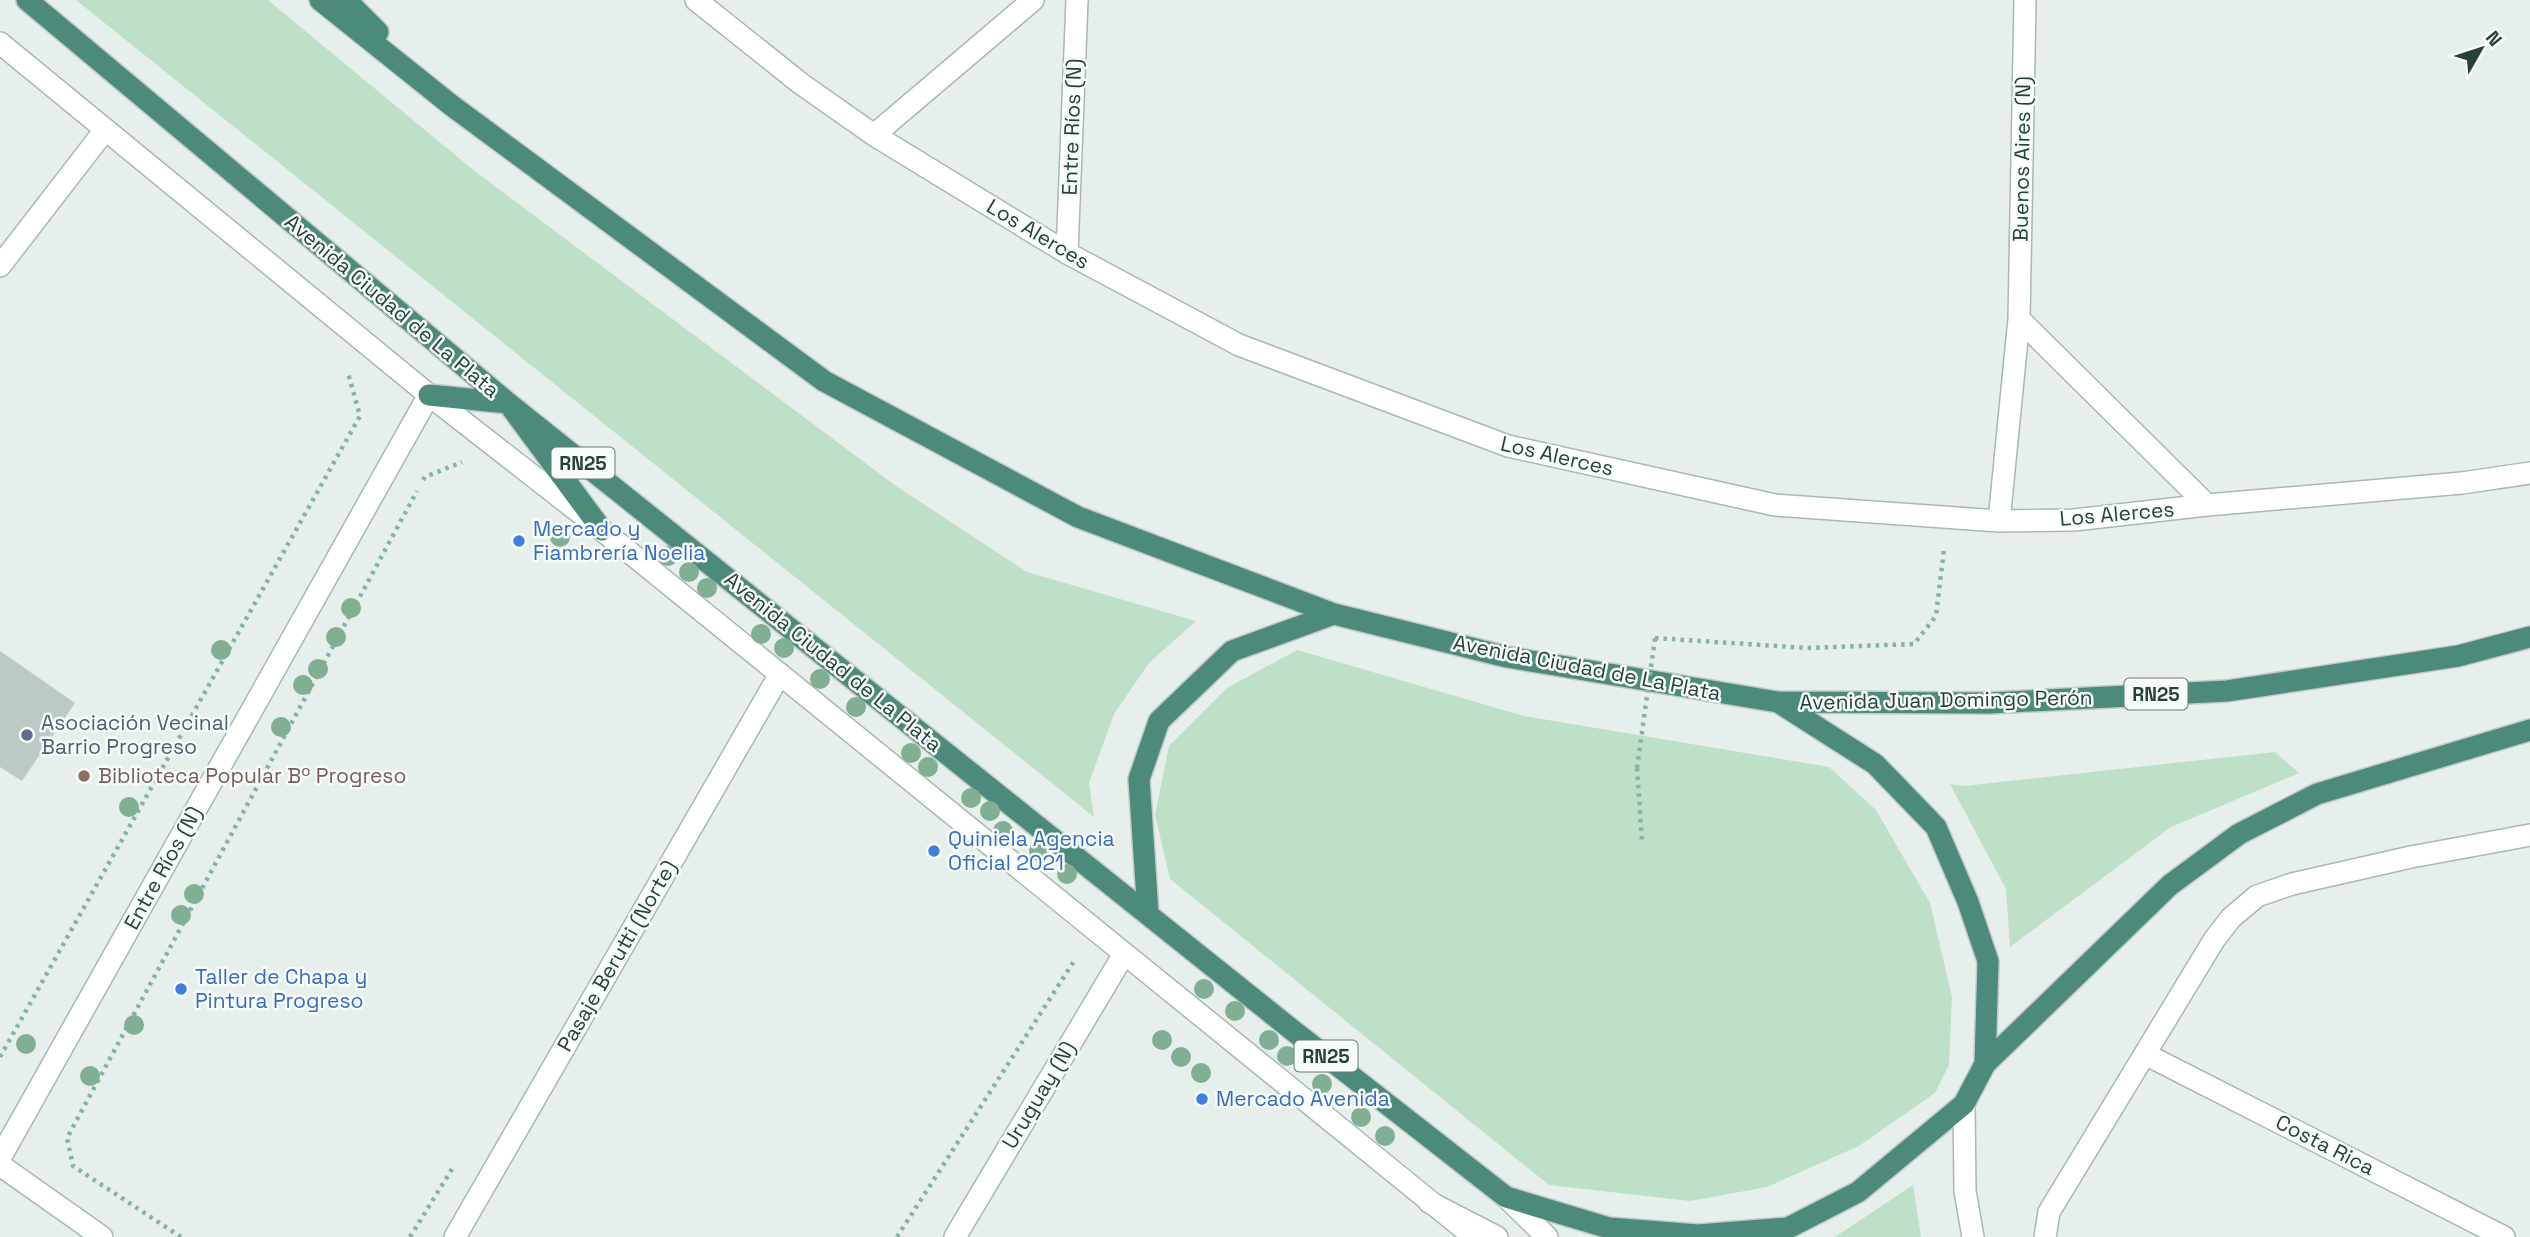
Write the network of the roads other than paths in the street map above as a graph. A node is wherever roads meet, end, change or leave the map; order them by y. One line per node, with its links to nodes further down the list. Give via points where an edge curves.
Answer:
1 (27, 0): 16 (highway, Avenida Ciudad de La Plata / RN25)
2 (320, 0): 9 (highway, Avenida Ciudad de La Plata / RN25)
3 (346, 0): 9 (highway)
4 (696, 0): 11 (street, Los Alerces)
5 (1033, 0): 11 (street)
6 (1077, 0): 12 (street, Entre Ríos (N))
7 (2025, 0): 14 (street, Buenos Aires (N))
8 (0, 43): 10 (street, Avenida Ciudad de La Plata)
9 (451, 105): 21 (highway, Avenida Ciudad de La Plata / RN25, via 824,381 1078,517)
10 (105, 130): 13 (street); 15 (street, Avenida Ciudad de La Plata)
11 (874, 135): 12 (street, Los Alerces)
12 (1067, 253): 19 (street, Los Alerces, via 1239,345 1508,446 1775,505)
13 (0, 267)
14 (2019, 318): 18 (street); 19 (street, Buenos Aires (N))
15 (429, 395): 16 (highway); 20 (street, Avenida Ciudad de La Plata); 32 (street, Entre Ríos (N))
16 (508, 403): 20 (highway); 27 (highway, Avenida Ciudad de La Plata / RN25)
17 (2530, 473): 18 (street, Los Alerces)
18 (2207, 505): 19 (street, Los Alerces, via 2074,520)
19 (1999, 521)
20 (601, 530): 23 (street, Avenida Ciudad de La Plata)
21 (1334, 614): 24 (highway, Avenida Ciudad de La Plata / RN25, via 1507,657); 27 (highway, via 1232,651 1159,721 1139,779)
22 (2530, 637): 24 (highway, Avenida Juan Domingo Perón / RN25, via 2458,656 2227,691 1990,703)
23 (780, 674): 28 (street, Avenida Ciudad de La Plata); 37 (street, Pasaje Berutti (Norte))
24 (1778, 702): 30 (highway, via 1875,764 1936,827 1988,961)
25 (2530, 730): 30 (highway, RN25, via 2317,794 2239,834 2170,885)
26 (2530, 835): 29 (street, via 2306,881 2257,896 2214,940)
27 (1148, 914): 34 (highway, Avenida Ciudad de La Plata / RN25)
28 (1124, 954): 35 (street, Avenida Ciudad de La Plata); 38 (street, Uruguay (N))
29 (2145, 1054): 43 (street, via 2049,1212); 44 (street, Costa Rica)
30 (1985, 1064): 31 (highway, RN25)
31 (1964, 1104): 34 (highway, RN25, via 1858,1192 1788,1228 1698,1235 1609,1228); 42 (street, via 1965,1191)
32 (0, 1158)
33 (0, 1166): 36 (street)
34 (1506, 1197): 41 (street, Avenida Ciudad de La Plata)
35 (1429, 1202): 39 (street, Avenida Ciudad de La Plata); 40 (street)
36 (102, 1237)
37 (455, 1237)
38 (955, 1237)
39 (1474, 1237)
40 (1497, 1237)
41 (1547, 1237)
42 (1973, 1237)
43 (2045, 1237)
44 (2504, 1237)

